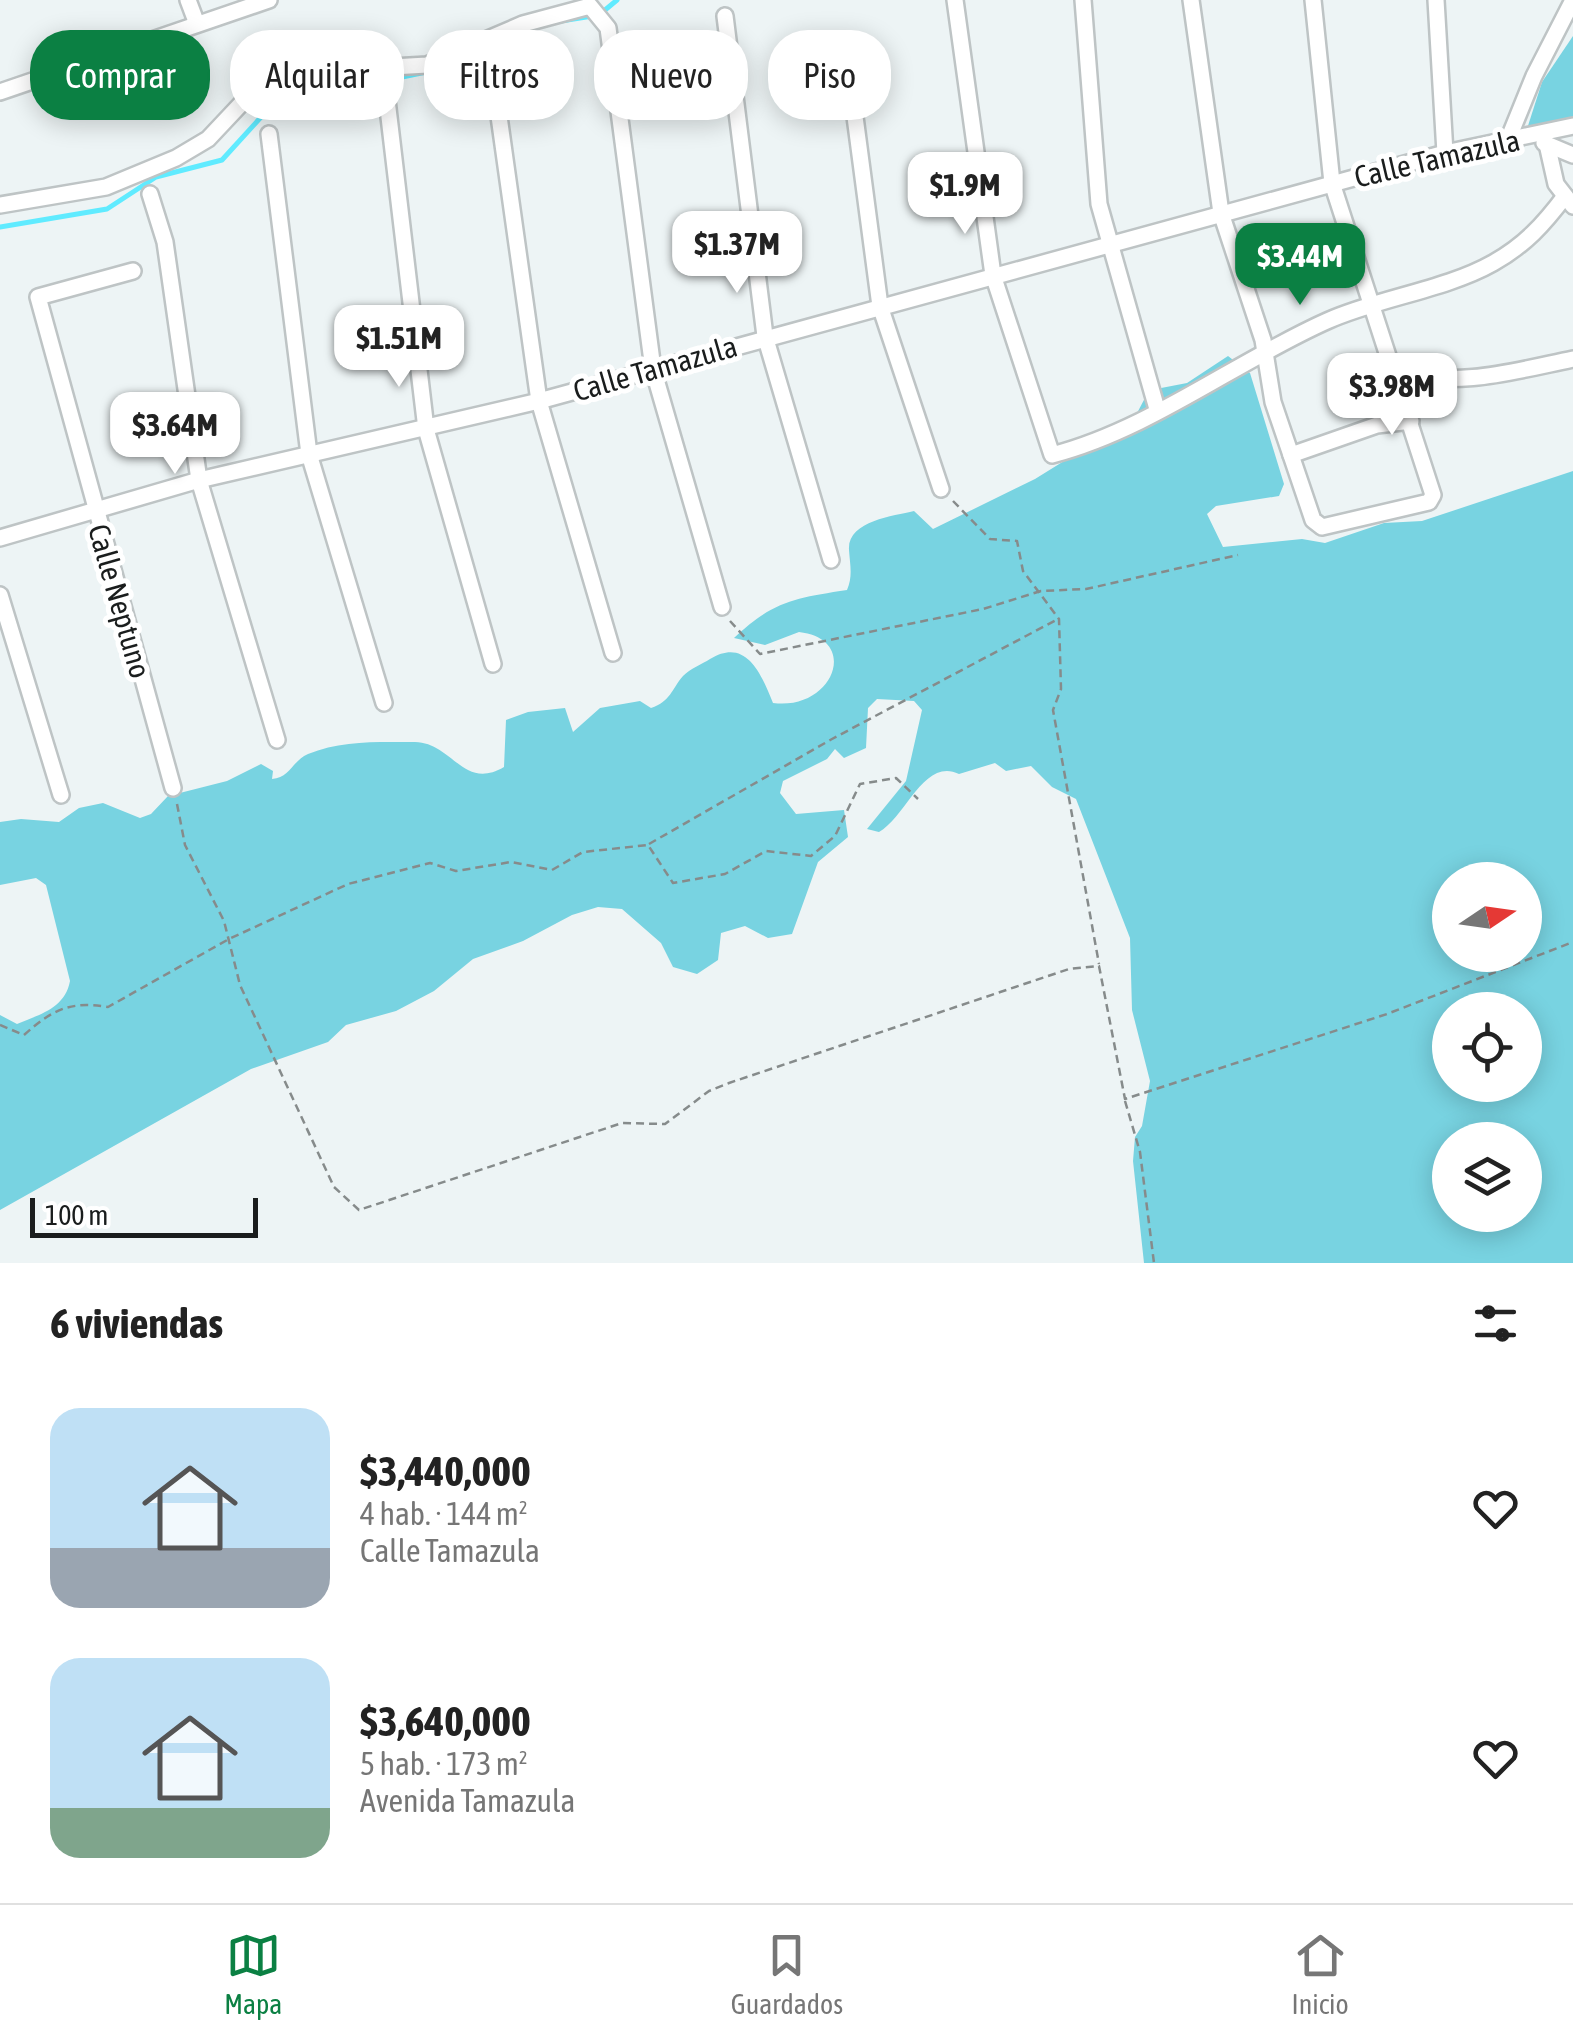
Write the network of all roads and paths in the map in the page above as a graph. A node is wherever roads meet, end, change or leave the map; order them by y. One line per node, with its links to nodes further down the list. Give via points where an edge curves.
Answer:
1 (188, 0): 11 (street)
2 (268, 0): 11 (street)
3 (955, 0): 29 (street)
4 (1084, 0): 27 (street, via 1099,204)
5 (1191, 0): 26 (street)
6 (1313, 0): 22 (street)
7 (1436, 0): 20 (street)
8 (1573, 0): 18 (street, via 1534,76)
9 (595, 3): 25 (street, via 523,24 427,65 287,73 256,88 208,139 176,158 106,187); 35 (street, via 608,28)
10 (724, 16): 32 (street)
11 (196, 24): 12 (street)
12 (0, 92)
13 (389, 120): 40 (street)
14 (500, 120): 37 (street)
15 (855, 120): 30 (street)
16 (1573, 126): 18 (street, Calle Tamazula)
17 (270, 134): 41 (street)
18 (1516, 139): 19 (street); 20 (street, Calle Tamazula)
19 (1548, 144): 21 (street); 24 (street, via 1556,184)
20 (1444, 152): 22 (street, Calle Tamazula)
21 (1573, 155)
22 (1332, 183): 26 (street, Calle Tamazula); 31 (street)
23 (150, 194): 43 (street, via 166,242)
24 (1569, 201): 31 (street, via 1535,236 1490,265)
25 (0, 206)
26 (1221, 213): 27 (street, Calle Tamazula); 33 (street)
27 (1108, 243): 29 (street, Calle Tamazula); 38 (street)
28 (133, 271): 45 (street, Calle Neptuno, via 38,297)
29 (993, 275): 30 (street, Calle Tamazula); 38 (street, via 1052,455)
30 (880, 306): 32 (street, Calle Tamazula); 44 (street)
31 (1374, 306): 33 (street); 36 (street)
32 (765, 336): 35 (street, Calle Tamazula); 48 (street)
33 (1265, 349): 38 (street); 42 (street, via 1270,392)
34 (1573, 359): 36 (street, via 1468,379)
35 (653, 369): 37 (street, Calle Tamazula); 51 (street)
36 (1396, 372): 39 (street)
37 (539, 400): 40 (street, Calle Tamazula); 53 (street)
38 (1157, 410)
39 (1411, 421): 42 (street, via 1377,425); 42 (street, via 1433,495 1428,502 1322,527 1312,520)
40 (426, 429): 41 (street, Calle Tamazula); 54 (street)
41 (309, 454): 43 (street, Calle Tamazula); 55 (street)
42 (1291, 455)
43 (199, 480): 45 (street, Calle Tamazula); 56 (street)
44 (941, 489): 49 (path, via 990,538 1018,541 1023,571)
45 (95, 513): 46 (street, Calle Tamazula); 57 (street, Calle Neptuno)
46 (0, 538)
47 (1238, 555): 49 (path, via 1086,588)
48 (831, 560)
49 (1040, 591): 51 (path, via 983,610 760,654); 52 (path)
50 (0, 595): 58 (street)
51 (722, 607)
52 (1059, 619): 60 (path); 63 (path, via 1060,689 1052,710)
53 (613, 653)
54 (493, 664)
55 (384, 702)
56 (277, 740)
57 (173, 788): 61 (path, via 185,845)
58 (61, 795)
59 (918, 799): 60 (path, via 896,778 860,784 835,836 811,856 766,851 726,874 672,883)
60 (648, 845): 61 (path, via 583,852 552,870 511,862 456,872 430,863 348,884)
61 (229, 940): 63 (path, via 240,985 334,1188 359,1210 622,1123 665,1124 728,1084); 64 (path, via 108,1007 76,1002 24,1035)
62 (1573, 942): 65 (path, via 1387,1014)
63 (1099, 966): 65 (path)
64 (0, 1025)
65 (1125, 1099): 66 (path, via 1140,1152)
66 (1154, 1263)

